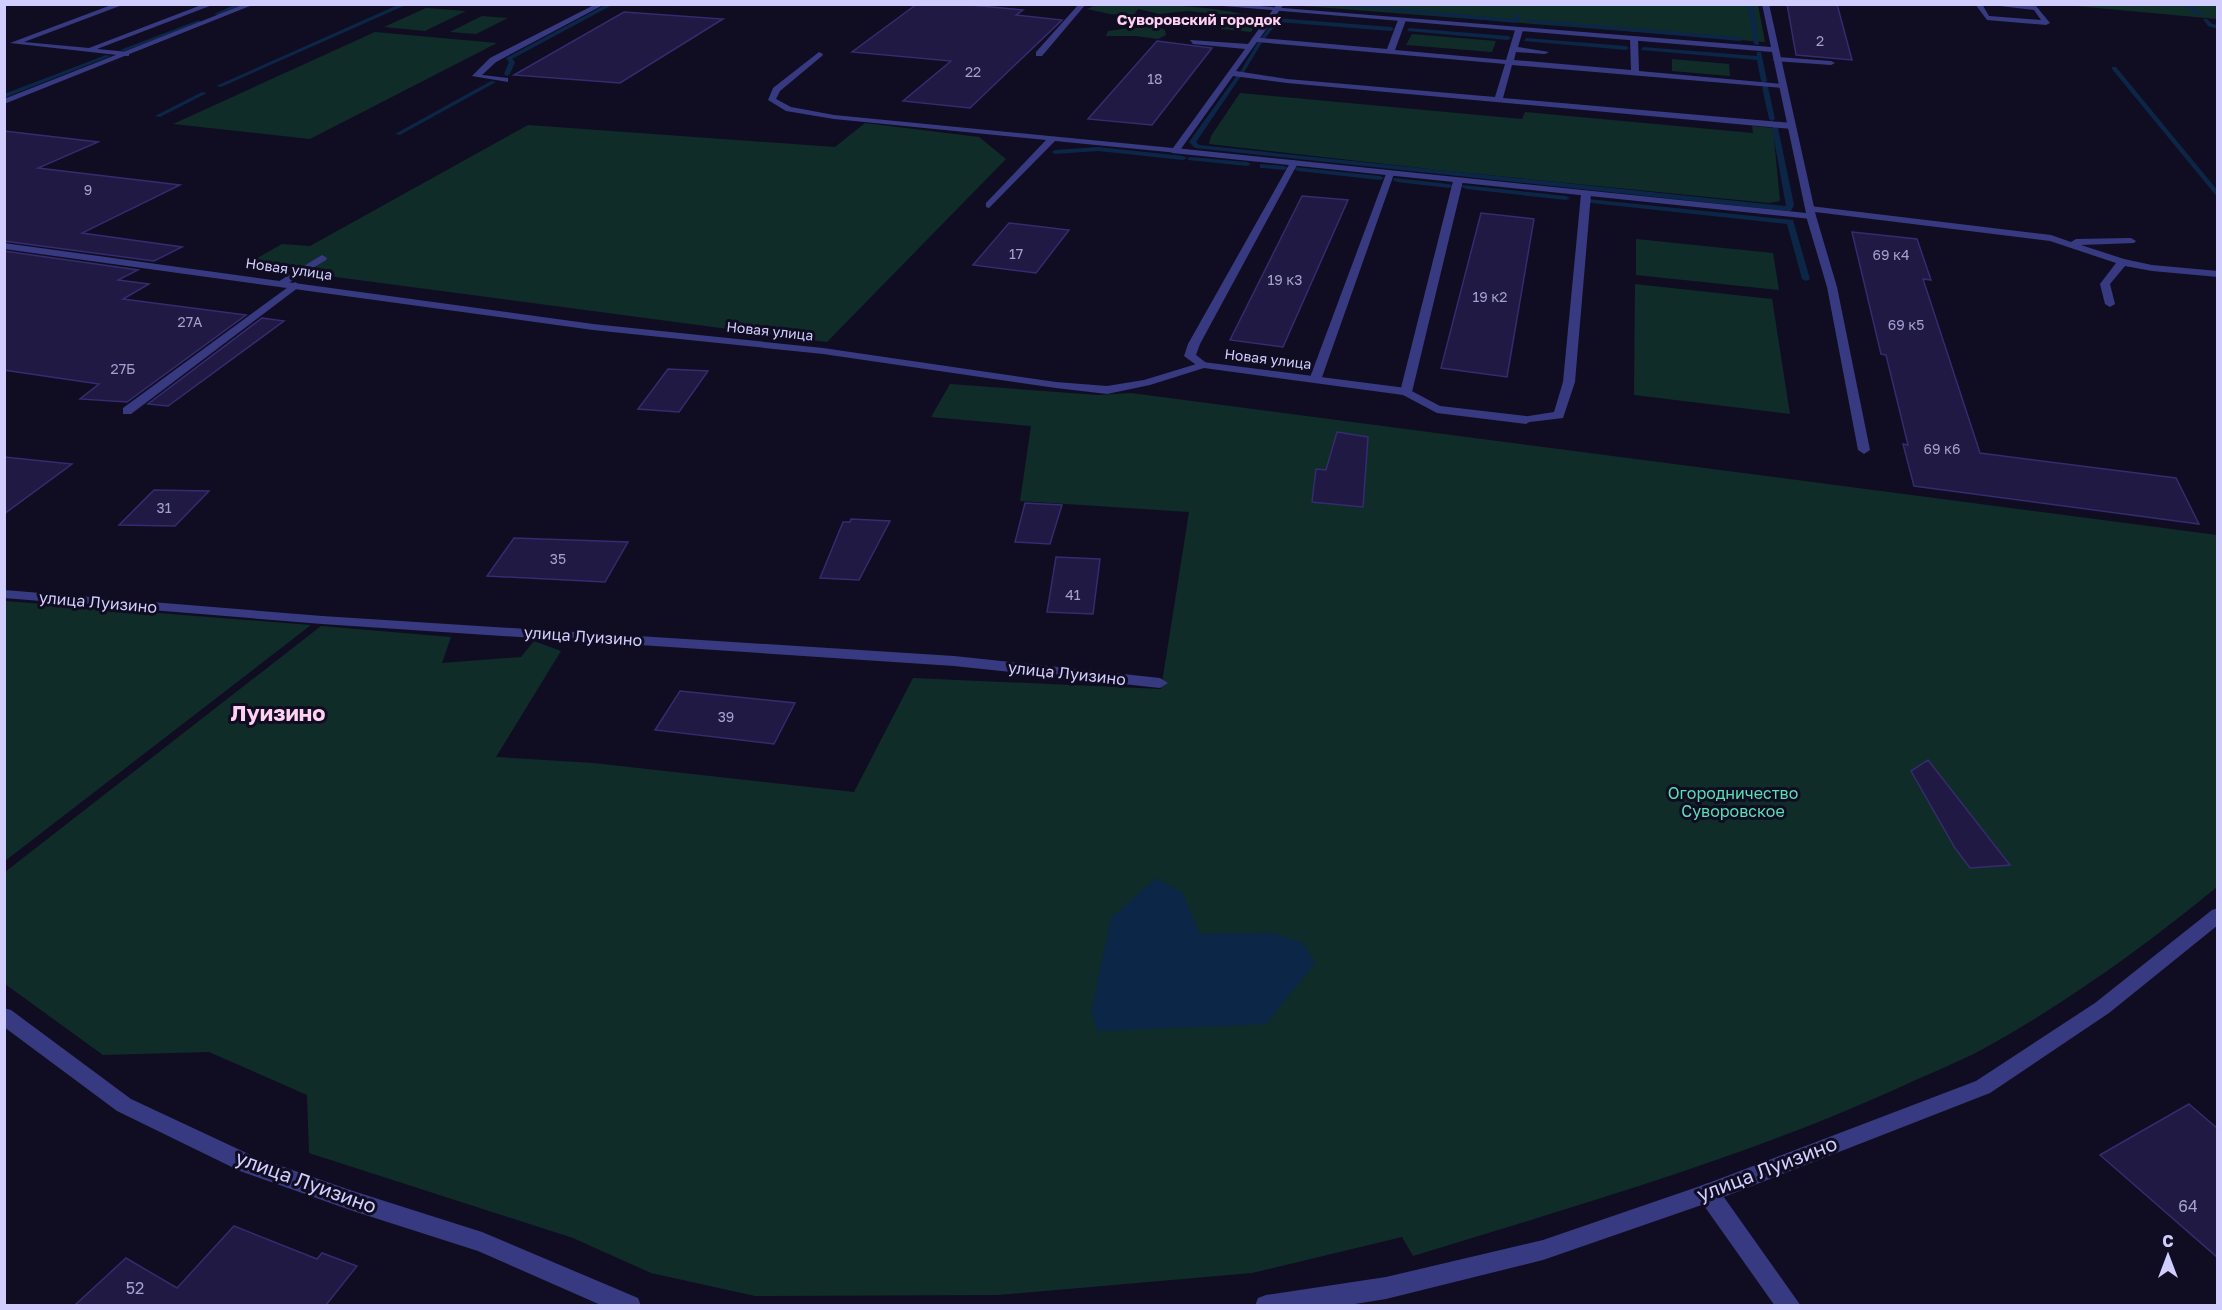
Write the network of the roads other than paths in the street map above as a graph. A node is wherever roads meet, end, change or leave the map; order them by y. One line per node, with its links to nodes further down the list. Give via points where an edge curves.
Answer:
1 (122, 4): 19 (street)
2 (212, 4): 13 (street)
3 (252, 4): 14 (street)
4 (602, 4): 34 (street, via 493,60 476,76)
5 (1083, 4): 28 (street)
6 (1202, 4): 10 (street)
7 (1765, 4): 29 (street)
8 (1978, 4): 11 (street, via 1987,18 2046,23)
9 (1986, 4): 11 (street, via 2036,8)
10 (1279, 8): 15 (street); 21 (street)
11 (2040, 14): 12 (street)
12 (2049, 14)
13 (182, 15): 14 (street); 23 (street)
14 (217, 18): 26 (street)
15 (1402, 20): 16 (street); 25 (street, via 1400,36)
16 (1519, 30): 17 (street); 22 (street)
17 (1634, 39): 29 (street); 32 (street)
18 (1193, 42): 21 (street)
19 (14, 43): 20 (street); 23 (street)
20 (4, 44)
21 (1254, 44): 25 (street); 33 (street)
22 (1513, 49): 24 (street); 30 (street)
23 (89, 50): 26 (street)
24 (1545, 51)
25 (1390, 52): 30 (street)
26 (126, 54): 37 (street)
27 (819, 54): 39 (street, via 776,90 772,100 789,108 834,117)
28 (1039, 54)
29 (1776, 54): 31 (street); 35 (street)
30 (1510, 62): 32 (street); 36 (street)
31 (1831, 63)
32 (1635, 72): 35 (street)
33 (1232, 73): 36 (street); 40 (street)
34 (505, 80)
35 (1783, 86): 38 (street)
36 (1498, 100): 38 (street)
37 (4, 102)
38 (1792, 126): 46 (street)
39 (1053, 138): 40 (street); 45 (street)
40 (1175, 151): 41 (street)
41 (1294, 163): 42 (street); 56 (street, via 1194,344 1190,356)
42 (1390, 174): 43 (street); 57 (street)
43 (1458, 181): 44 (street); 58 (street)
44 (1587, 194): 46 (street); 58 (street, Новая улица, via 1569,382 1559,415 1526,420 1437,409)
45 (989, 205)
46 (1810, 213): 48 (street); 60 (street, via 1832,287)
47 (2131, 241): 48 (street)
48 (2070, 242): 51 (street)
49 (4, 246): 53 (street, Новая улица)
50 (322, 258): 53 (street)
51 (2122, 262): 52 (street); 55 (street, via 2104,284)
52 (2217, 274)
53 (281, 284): 54 (street, Новая улица)
54 (296, 285): 56 (street, Новая улица, via 593,327 823,351 1107,390 1146,383); 59 (street)
55 (2110, 304)
56 (1203, 365): 57 (street, Новая улица)
57 (1315, 380): 58 (street, Новая улица)
58 (1406, 392)
59 (127, 411)
60 (1864, 450)
61 (4, 594): 62 (street, улица Луизино, via 322,620 954,661)
62 (1160, 683)
63 (2217, 915): 65 (street, улица Луизино, via 2102,1008 1983,1087)
64 (4, 1016): 66 (street, улица Луизино, via 124,1105 248,1164 482,1242)
65 (1708, 1193): 67 (street, улица Луизино, via 1543,1250 1386,1288); 68 (street)
66 (630, 1305)
67 (1266, 1305)
68 (1790, 1305)

